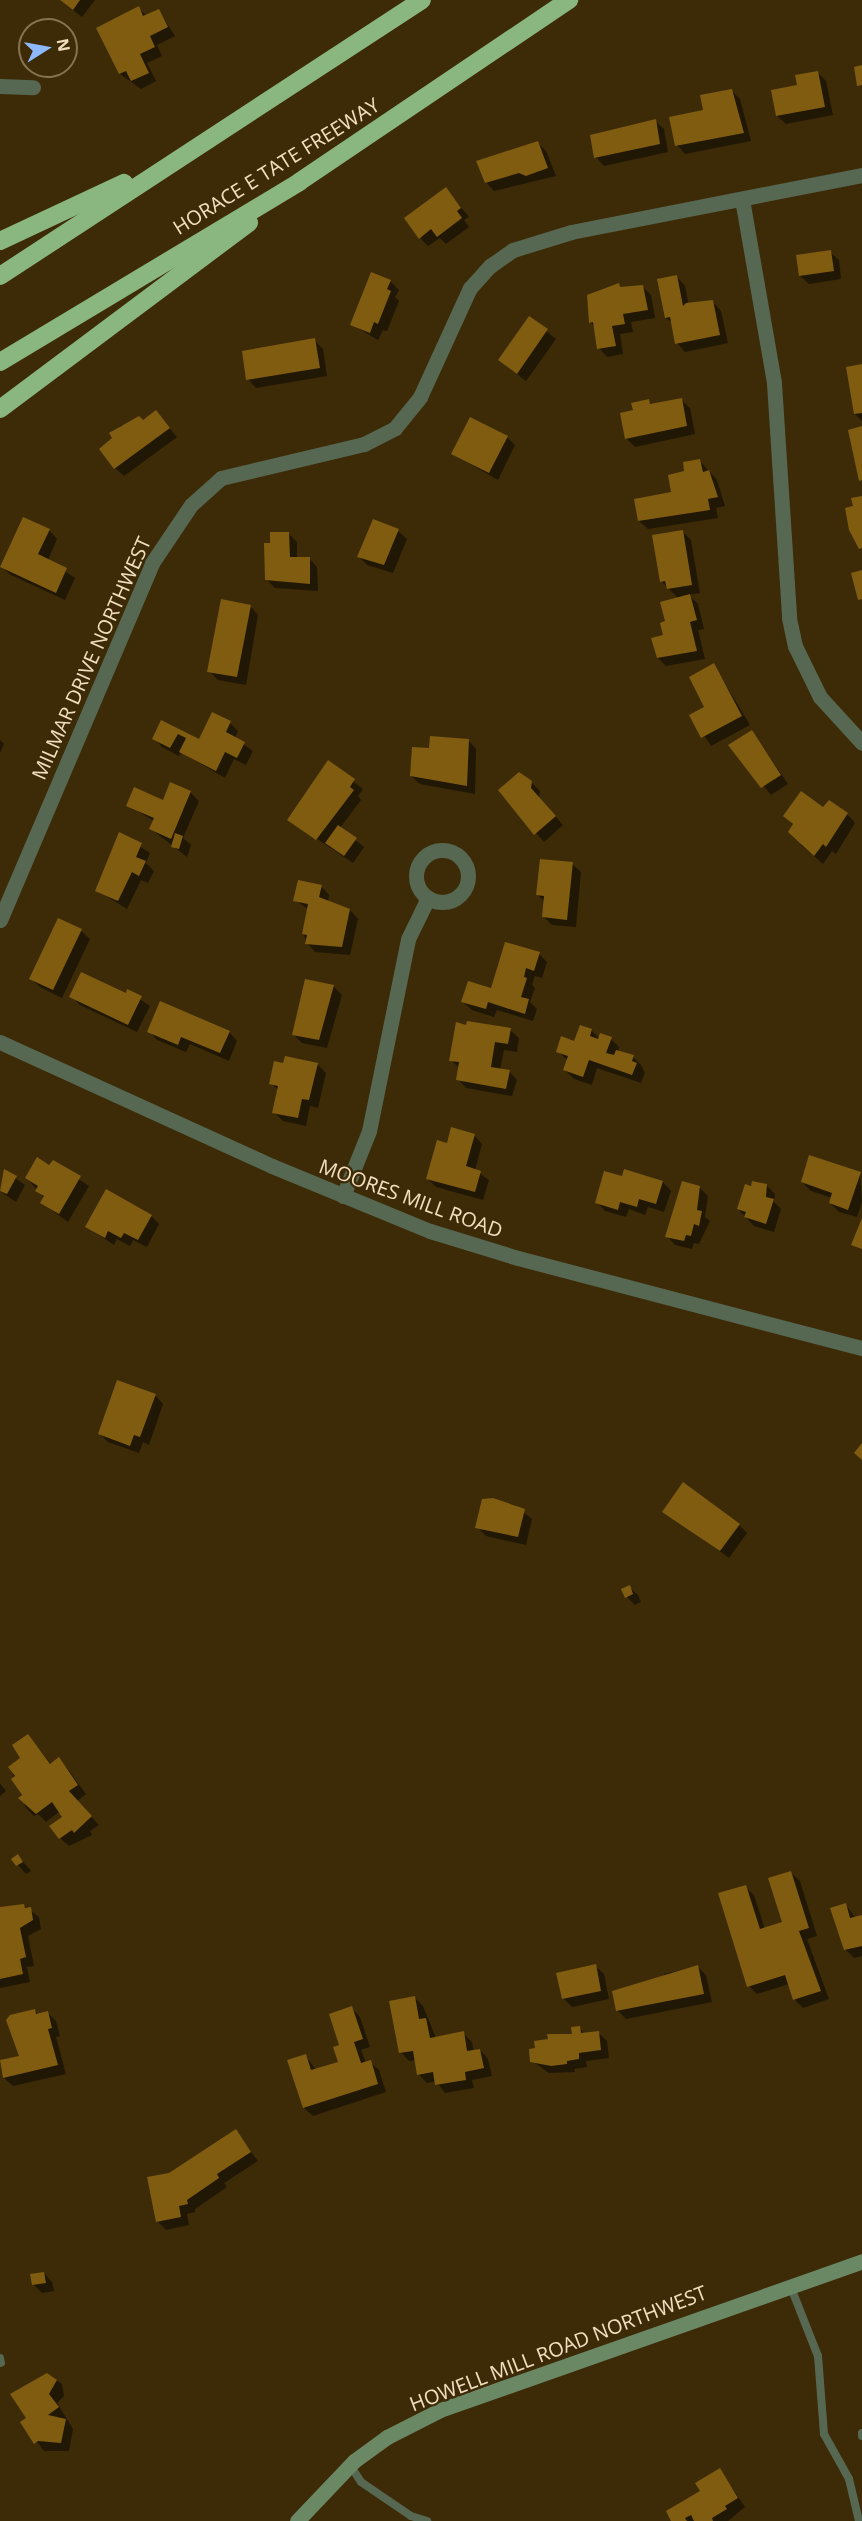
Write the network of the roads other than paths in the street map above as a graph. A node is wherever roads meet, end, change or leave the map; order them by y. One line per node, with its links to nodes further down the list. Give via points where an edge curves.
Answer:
1 (422, 0): 5 (highway)
2 (569, 0): 7 (highway, HORACE E TATE FREEWAY)
3 (0, 86): 4 (street)
4 (33, 87)
5 (172, 162): 9 (highway); 10 (highway)
6 (862, 175): 8 (street, MILMAR DRIVE NORTHWEST)
7 (299, 182): 11 (highway, HORACE E TATE FREEWAY); 12 (highway, via 198,265)
8 (742, 199): 13 (street, via 774,382 789,618 795,646 820,697); 15 (street, MILMAR DRIVE NORTHWEST, via 571,232 513,250 490,266 470,288 420,397 406,416 381,437 230,474 191,505 152,563)
9 (0, 241)
10 (0, 276)
11 (0, 362)
12 (0, 409)
13 (862, 743)
14 (428, 898): 17 (street, via 408,939 369,1131)
15 (0, 920)
16 (0, 1042): 17 (street, MOORES MILL ROAD)
17 (342, 1196): 18 (street, MOORES MILL ROAD, via 476,1247)
18 (862, 1348)
19 (862, 2260): 20 (main road, HOWELL MILL ROAD NORTHWEST)
20 (790, 2285): 21 (main road, HOWELL MILL ROAD NORTHWEST, via 440,2410 387,2437); 24 (lane, via 818,2356 824,2434 849,2479)
21 (350, 2465): 22 (main road, HOWELL MILL ROAD NORTHWEST); 23 (lane, via 361,2482 411,2516)
22 (297, 2521)
23 (427, 2521)
24 (859, 2521)

